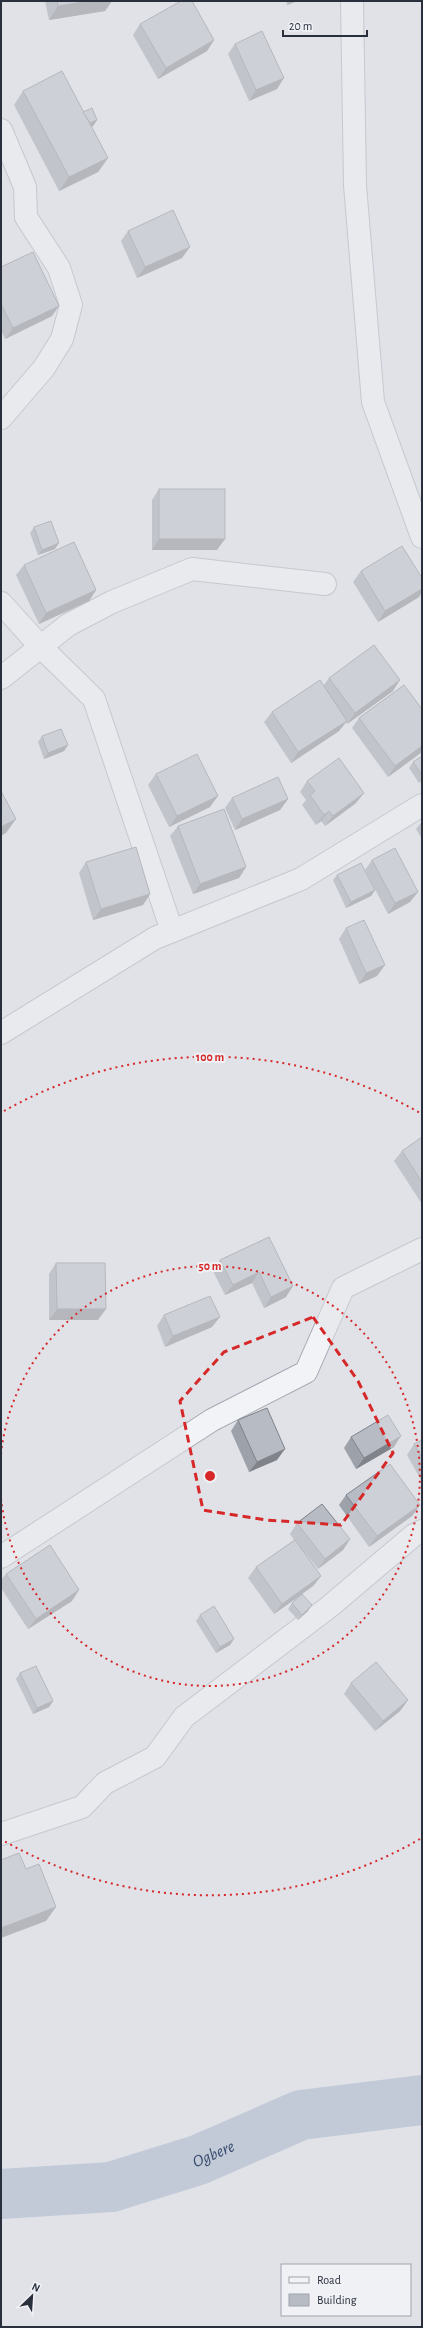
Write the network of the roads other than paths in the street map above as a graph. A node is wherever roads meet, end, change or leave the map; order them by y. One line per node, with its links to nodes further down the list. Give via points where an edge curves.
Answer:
1 (352, 1): 4 (street, via 355,185 373,402)
2 (1, 130): 3 (street, via 25,186 26,217 59,268 71,305 62,339 44,368)
3 (1, 418)
4 (422, 537)
5 (325, 584): 7 (street, via 192,570 112,602 68,625)
6 (1, 603): 7 (street)
7 (40, 646): 8 (street); 10 (street, via 94,699)
8 (1, 678)
9 (422, 805): 10 (street, via 301,879)
10 (172, 931): 11 (street, via 155,938)
11 (1, 1033)
12 (422, 1249): 14 (street, via 343,1288 306,1372 212,1420)
13 (422, 1532): 15 (street, via 414,1535 329,1607 184,1717 155,1757 105,1783 82,1807)
14 (1, 1558)
15 (1, 1834)

